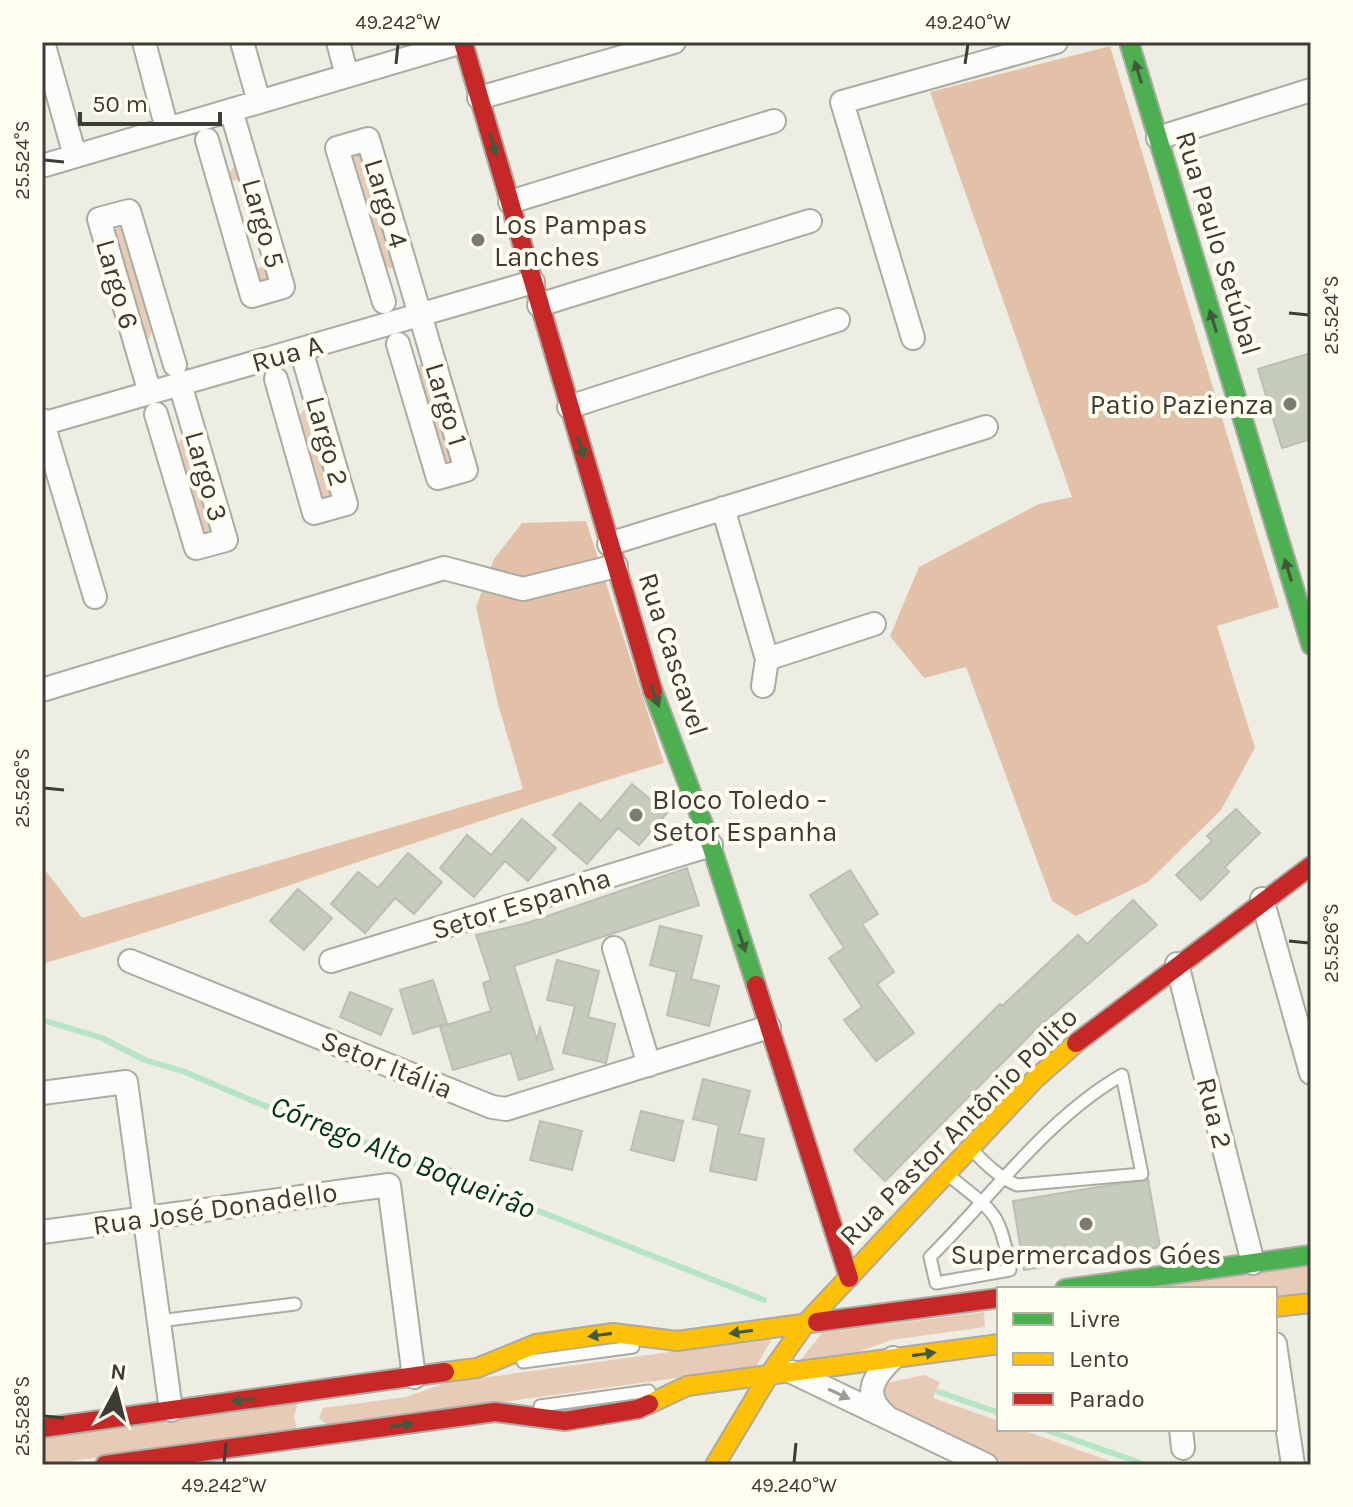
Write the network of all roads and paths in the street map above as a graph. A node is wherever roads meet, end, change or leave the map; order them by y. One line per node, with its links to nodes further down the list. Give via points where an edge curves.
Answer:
1 (43, 42): 19 (street)
2 (144, 42): 15 (street)
3 (242, 42): 12 (street)
4 (338, 42): 9 (street)
5 (462, 42): 9 (street); 11 (main road, Rua Cascavel)
6 (674, 42): 11 (street)
7 (1056, 42): 32 (street, via 842,102)
8 (1129, 42): 16 (main road, Rua Paulo Setúbal, one-way to 8)
9 (347, 76): 12 (street)
10 (1311, 90): 16 (street)
11 (479, 98): 22 (main road, Rua Cascavel, one-way to 22)
12 (259, 102): 13 (street)
13 (231, 110): 15 (street); 18 (street, Largo 5)
14 (774, 121): 22 (street)
15 (167, 129): 19 (street)
16 (1158, 138): 53 (main road, Rua Paulo Setúbal, one-way to 16)
17 (207, 140): 21 (street, Largo 5)
18 (241, 147): 21 (street); 21 (street, Largo 5, via 283,287 252,296)
19 (75, 156): 20 (street)
20 (42, 166)
21 (219, 181)
22 (510, 202): 25 (main road, Rua Cascavel)
23 (810, 221): 28 (street)
24 (375, 272): 26 (street); 26 (street, Largo 4, via 337,148 368,139); 27 (street, Largo 4)
25 (533, 282): 28 (main road, Rua Cascavel); 29 (street, Rua A)
26 (412, 285): 29 (street, Largo 4)
27 (384, 302)
28 (539, 305): 42 (main road, Rua Cascavel)
29 (420, 314): 33 (street, Largo 1); 35 (street, Rua A)
30 (838, 320): 42 (street)
31 (163, 325): 36 (street); 36 (street, Largo 6, via 129,211 99,219); 38 (street, Largo 6)
32 (913, 338)
33 (429, 343): 37 (street); 37 (street, Largo 1, via 466,470 438,478)
34 (398, 344): 37 (street, Largo 1)
35 (301, 350): 38 (street, Rua A); 40 (street, Largo 2)
36 (142, 366): 41 (street, Largo 6)
37 (406, 372)
38 (178, 374): 41 (street, Rua A); 43 (street, Largo 3)
39 (276, 379): 44 (street, Largo 2)
40 (312, 387): 44 (street); 44 (street, Largo 2, via 346,504 314,513)
41 (153, 403): 45 (street, Rua A); 47 (street, Largo 3)
42 (569, 407): 49 (main road, Rua Cascavel, one-way to 49)
43 (189, 415): 47 (street); 47 (street, Largo 3, via 226,540 196,548)
44 (287, 419)
45 (42, 423): 51 (street)
46 (986, 427): 48 (street)
47 (167, 453)
48 (723, 508): 49 (street); 54 (street)
49 (609, 544): 50 (main road, Rua Cascavel)
50 (616, 566): 56 (street, via 523,589 444,568); 57 (main road, Rua Cascavel, one-way to 57, via 649,681)
51 (95, 597)
52 (874, 624): 54 (street)
53 (1311, 645)
54 (767, 659): 55 (street)
55 (763, 686)
56 (42, 690)
57 (711, 845): 63 (street, Setor Espanha); 65 (main road, Rua Cascavel, one-way to 65)
58 (1311, 866): 59 (main road, Rua Pastor Antônio Polito)
59 (1303, 876): 60 (main road, Rua Pastor Antônio Polito)
60 (1262, 899): 64 (main road, Rua Pastor Antônio Polito); 67 (street)
61 (614, 948): 66 (street)
62 (130, 961): 66 (street, Setor Itália, via 492,1107 521,1105)
63 (331, 961)
64 (1177, 964): 69 (main road, Rua Pastor Antônio Polito, via 1058,1059); 77 (street, Rua 2)
65 (769, 1027): 66 (street, Setor Itália); 78 (main road, Rua Cascavel)
66 (649, 1065)
67 (1311, 1073)
68 (42, 1093): 73 (street, via 126,1082)
69 (970, 1148): 70 (main road, Rua Pastor Antônio Polito); 71 (lane)
70 (947, 1174): 72 (lane); 76 (main road, Rua Pastor Antônio Polito)
71 (1004, 1179): 71 (lane, via 1017,1185 1142,1174 1122,1075 1093,1092); 72 (lane)
72 (983, 1201): 72 (lane, via 930,1257 936,1283 1010,1270 1003,1230)
73 (145, 1218): 74 (street, Rua José Donadello); 87 (street); 93 (street, Rua José Donadello, via 389,1185)
74 (42, 1232)
75 (1311, 1255): 77 (main road)
76 (862, 1263): 78 (main road, Rua Pastor Antônio Polito); 85 (main road, via 867,1292)
77 (1253, 1263): 79 (main road)
78 (849, 1278): 88 (main road, Rua Pastor Antônio Polito)
79 (1079, 1287)
80 (997, 1298): 81 (main road)
81 (975, 1301): 85 (main road); 86 (main road, via 989,1304)
82 (1311, 1303): 84 (main road)
83 (295, 1304): 87 (lane)
84 (1277, 1307)
85 (888, 1312): 88 (main road)
86 (997, 1317)
87 (159, 1321): 96 (street)
88 (805, 1324): 92 (main road, Rua Pastor Antônio Polito); 93 (main road, one-way to 93, via 677,1341 613,1333 536,1344 477,1368)
89 (990, 1345): 91 (main road, one-way to 89)
90 (1277, 1357): 105 (street)
91 (893, 1358): 92 (main road); 97 (street, via 870,1388 873,1405)
92 (780, 1373): 94 (main road); 97 (street, one-way to 97); 98 (main road, Rua Pastor Antônio Polito)
93 (414, 1377): 95 (main road)
94 (709, 1383): 98 (main road, via 729,1401); 100 (main road, one-way to 94, via 495,1412 565,1421 638,1409 687,1386)
95 (313, 1404): 96 (main road, one-way to 96); 100 (main road, via 313,1429)
96 (171, 1410): 99 (main road)
97 (886, 1416): 104 (street)
98 (738, 1426): 103 (main road, Rua Pastor Antônio Polito)
99 (42, 1428)
100 (325, 1435): 101 (main road)
101 (132, 1463): 102 (main road)
102 (105, 1465)
103 (715, 1465)
104 (986, 1465)
105 (1293, 1465)

